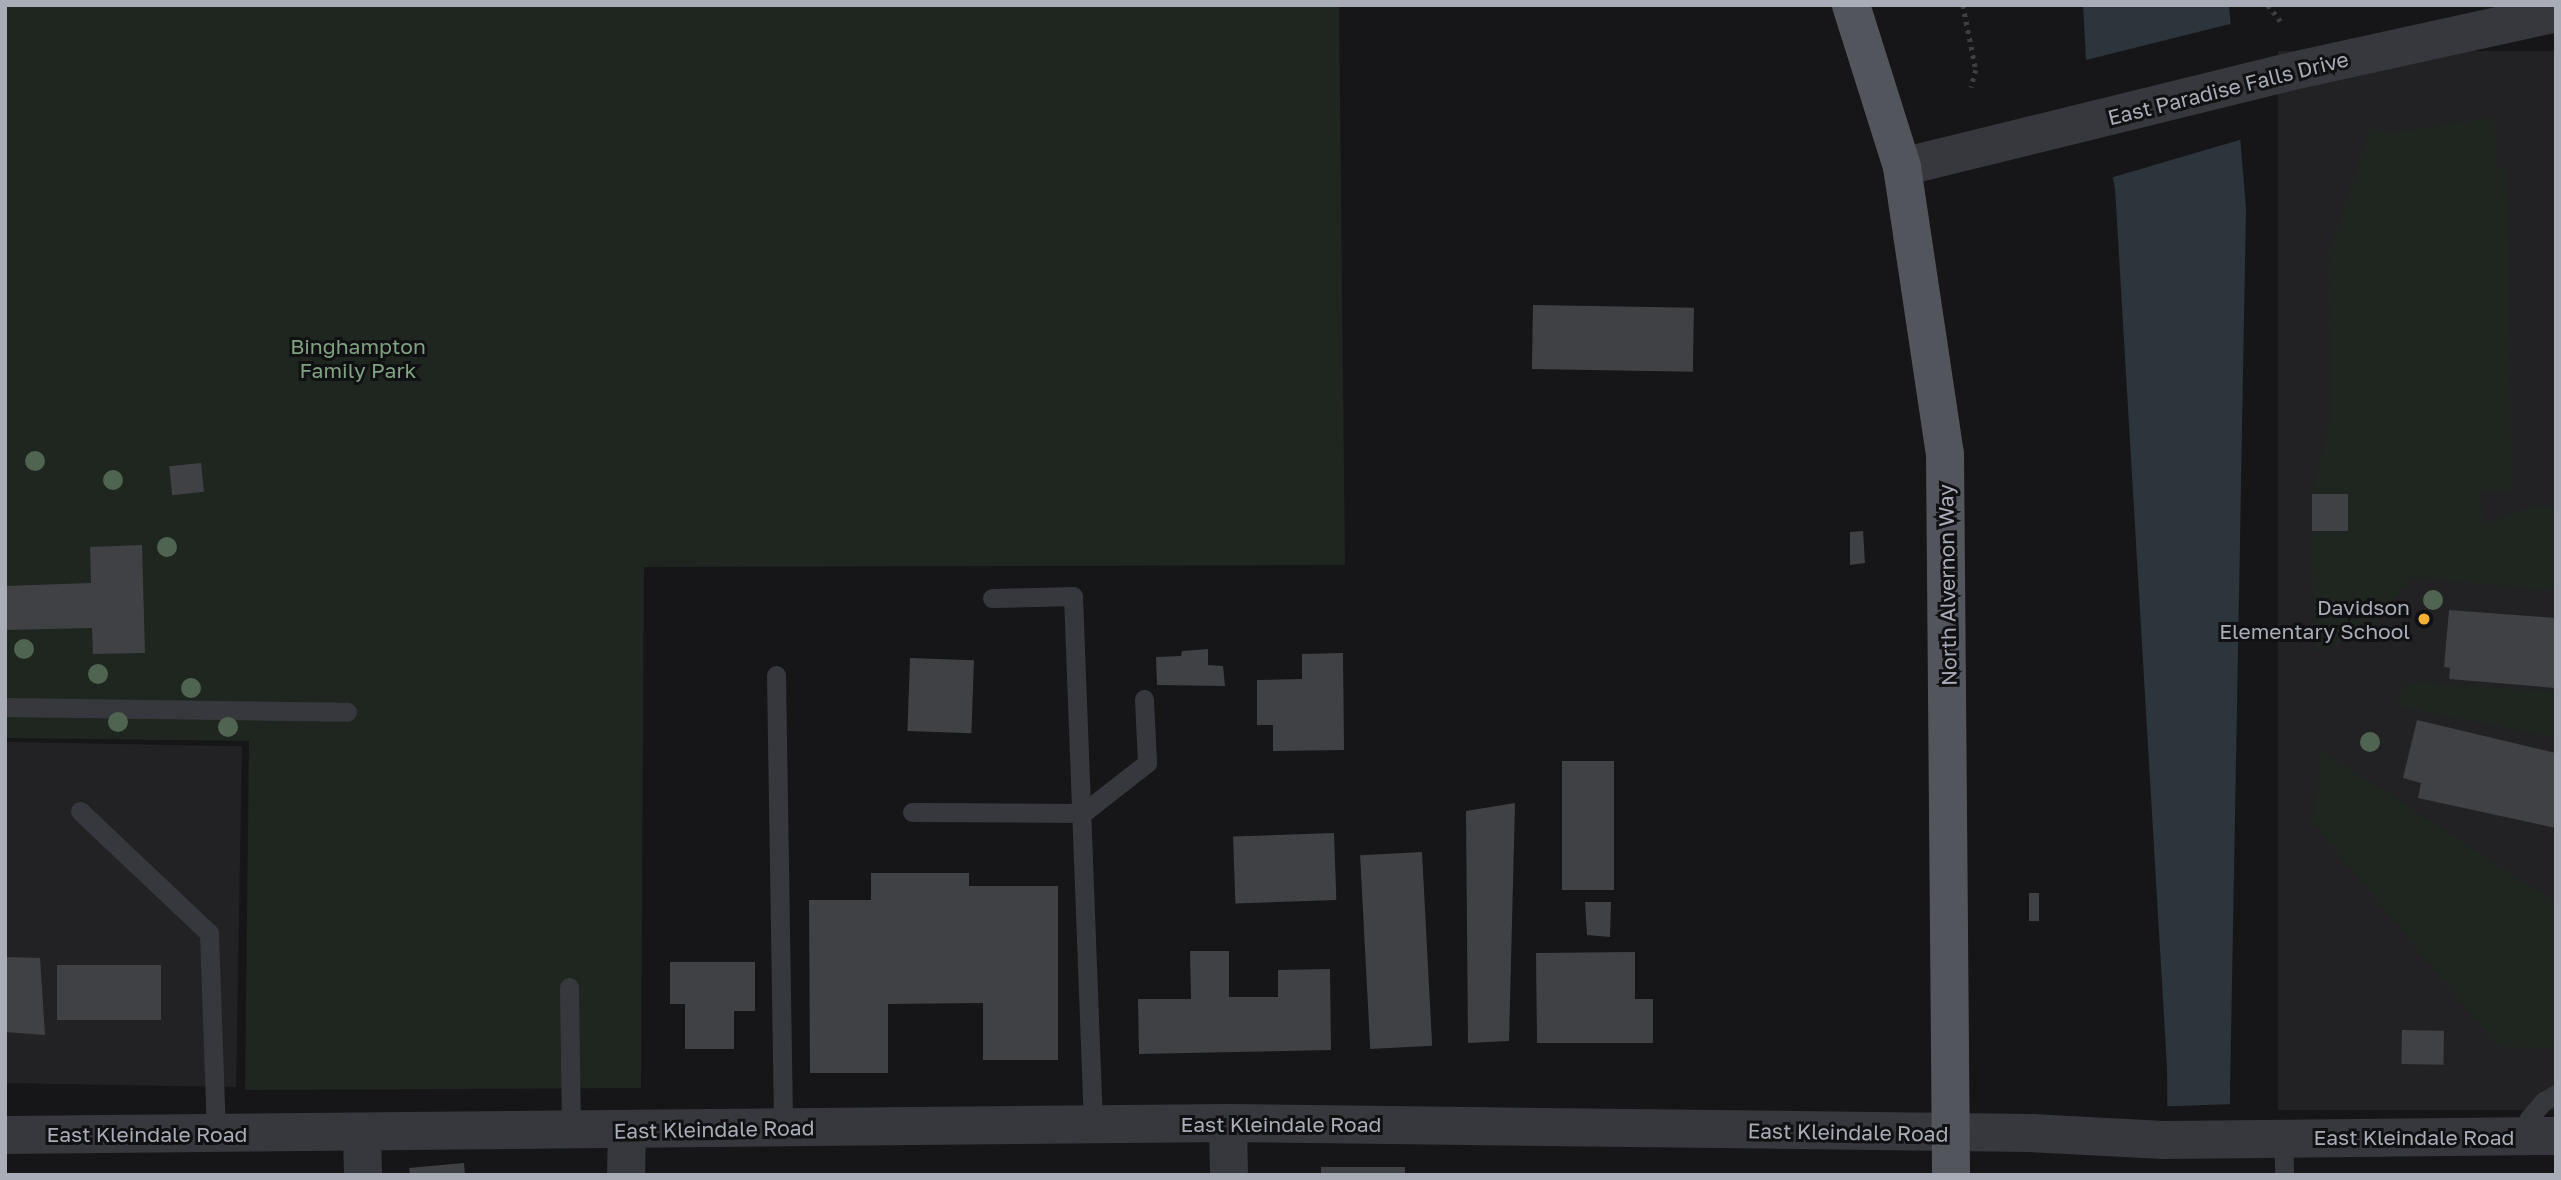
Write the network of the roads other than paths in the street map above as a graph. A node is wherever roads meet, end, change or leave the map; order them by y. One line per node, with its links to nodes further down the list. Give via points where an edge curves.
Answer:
1 (1852, 5): 3 (main road, North Alvernon Way)
2 (2556, 13): 3 (street, East Paradise Falls Drive, via 2284,73)
3 (1902, 167): 20 (main road, North Alvernon Way, via 1945,454)
4 (992, 598): 11 (lane, via 1073,596)
5 (776, 675): 16 (lane)
6 (1144, 699): 11 (lane, via 1147,763)
7 (5, 707): 8 (lane)
8 (347, 712)
9 (79, 811): 21 (lane, via 209,933)
10 (912, 812): 11 (lane)
11 (1083, 813): 15 (lane)
12 (569, 987): 18 (lane)
13 (2556, 1094): 23 (lane, via 2529,1118)
14 (1228, 1123): 15 (street, East Kleindale Road); 20 (street, East Kleindale Road); 27 (street)
15 (1093, 1124): 16 (street, East Kleindale Road)
16 (783, 1128): 17 (street, East Kleindale Road)
17 (626, 1129): 18 (street, East Kleindale Road); 26 (street)
18 (571, 1130): 19 (street, East Kleindale Road)
19 (362, 1133): 21 (street, East Kleindale Road); 25 (street)
20 (1952, 1133): 24 (street, East Kleindale Road, via 2237,1138); 28 (main road, North Alvernon Way)
21 (216, 1134): 22 (street, East Kleindale Road)
22 (5, 1135)
23 (2538, 1136): 24 (street, East Kleindale Road)
24 (2283, 1156)
25 (363, 1175)
26 (626, 1175)
27 (1229, 1175)
28 (1951, 1175)

